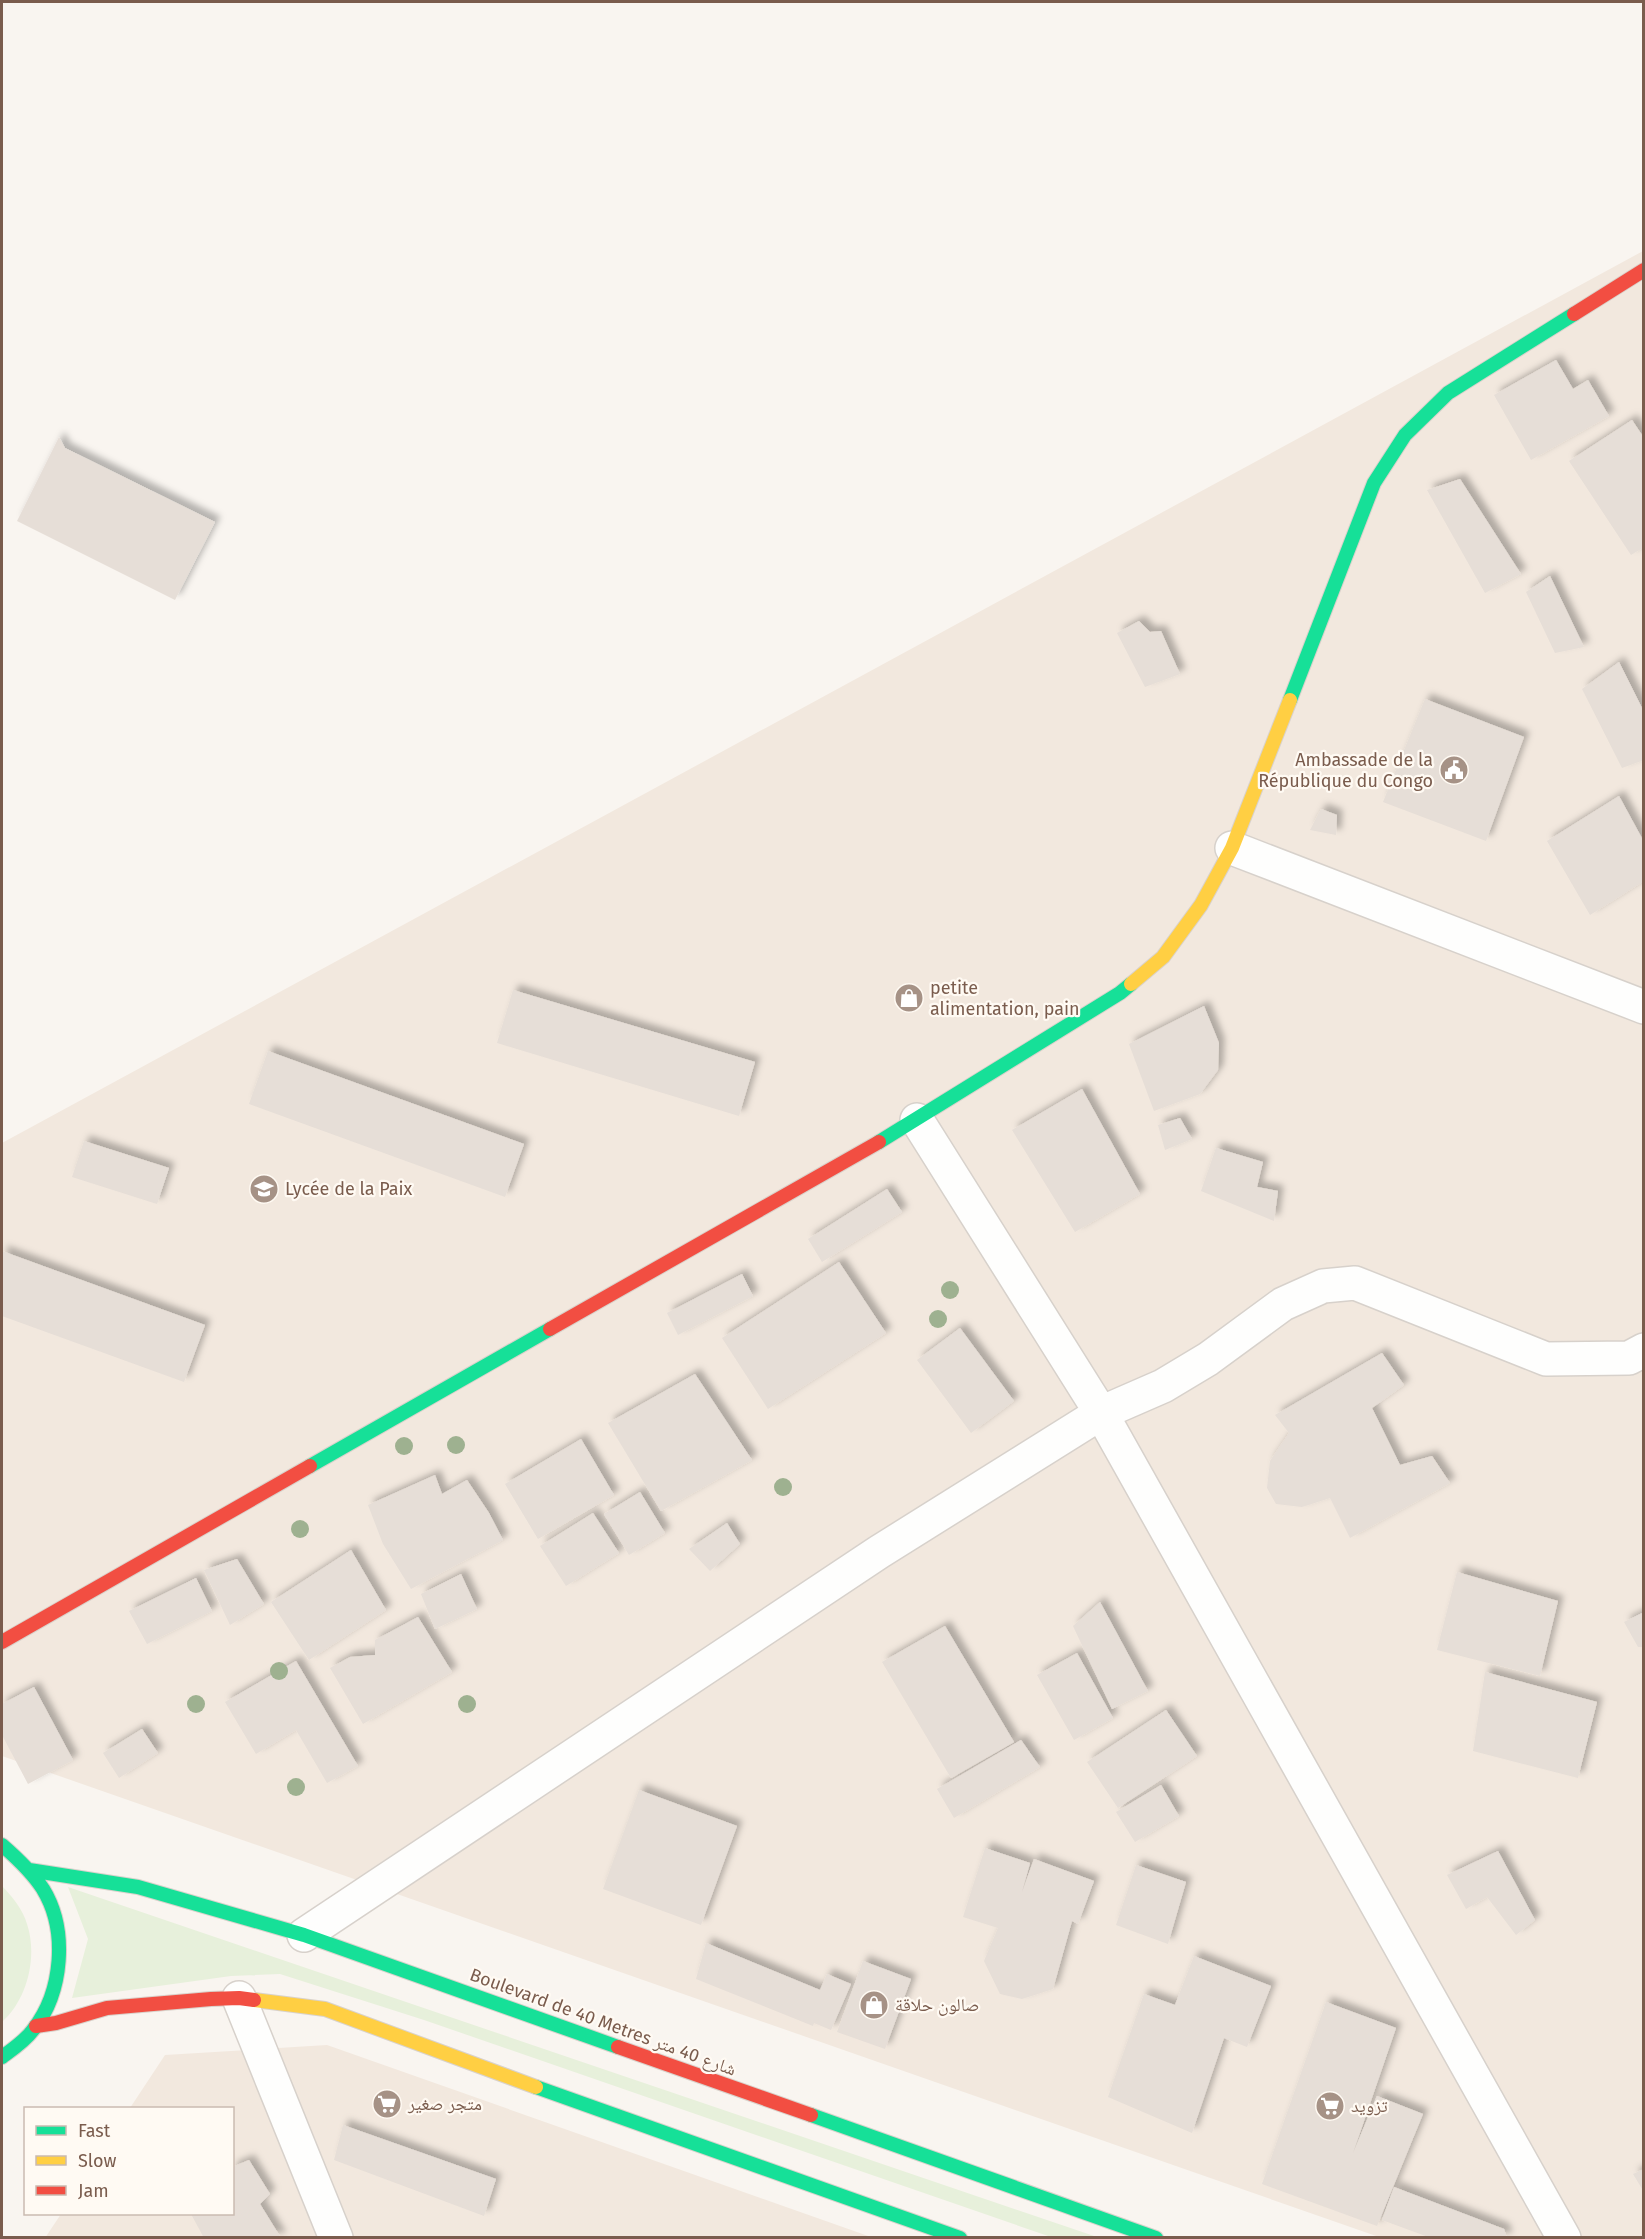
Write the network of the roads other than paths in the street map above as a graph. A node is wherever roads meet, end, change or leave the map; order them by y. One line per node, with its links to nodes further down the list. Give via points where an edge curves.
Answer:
1 (1644, 270): 2 (main road, via 1448,393 1405,435 1374,483)
2 (1232, 848): 3 (street); 4 (main road, via 1201,905 1163,957 1120,993)
3 (1644, 1007)
4 (917, 1120): 6 (street); 7 (main road)
5 (1644, 1350): 6 (street, via 1629,1358 1546,1359 1355,1283 1323,1286 1283,1304 1208,1359 1163,1386)
6 (1101, 1413): 10 (street, via 879,1552); 17 (street)
7 (2, 1642)
8 (2, 1845): 9 (main road)
9 (29, 1870): 10 (main road, Boulevard de 40 Metres شارع 40 متر, via 138,1887); 12 (main road, via 51,1905 59,1946 54,1988)
10 (304, 1935): 16 (main road, Boulevard de 40 Metres شارع 40 متر)
11 (238, 1998): 12 (main road, via 107,2008); 14 (street); 15 (main road, via 325,2009)
12 (36, 2026): 13 (main road)
13 (2, 2057)
14 (336, 2238)
15 (960, 2238)
16 (1156, 2238)
17 (1564, 2238)

